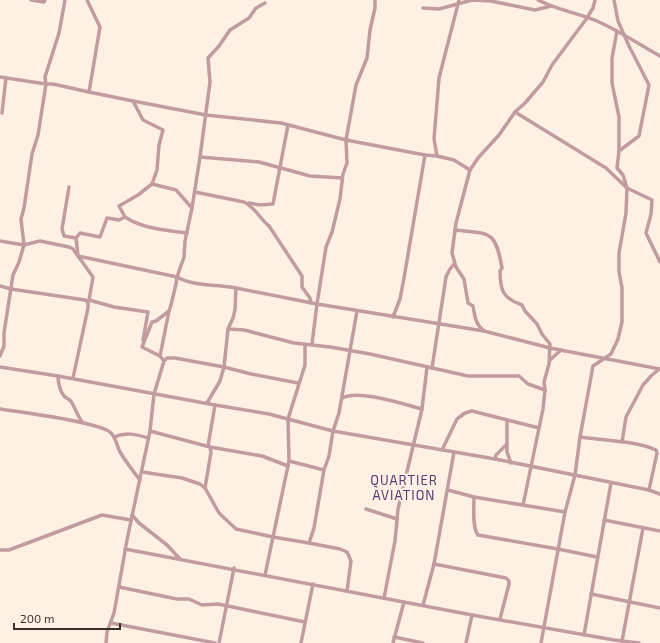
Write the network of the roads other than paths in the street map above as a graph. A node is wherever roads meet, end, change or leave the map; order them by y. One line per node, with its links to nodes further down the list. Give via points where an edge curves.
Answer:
1 (31, 0): 2 (street)
2 (45, 0)
3 (65, 0): 19 (street, via 59,33 45,77)
4 (87, 0): 20 (street, via 100,27)
5 (375, 0): 26 (street, via 367,58 356,84)
6 (538, 0): 11 (street)
7 (595, 0): 13 (street)
8 (614, 0): 15 (street)
9 (459, 2): 11 (street, via 491,1 535,10); 12 (street, via 439,9); 29 (street, via 439,78 434,139)
10 (265, 3): 24 (street, via 256,8 249,18 230,30 208,58 210,82)
11 (552, 6): 13 (street)
12 (422, 8)
13 (586, 18): 14 (street); 22 (street, via 552,65 543,82)
14 (617, 31): 15 (street); 27 (street, via 612,58 612,84 619,117)
15 (624, 35): 16 (street); 27 (street, via 649,85 639,136)
16 (660, 56)
17 (0, 77): 18 (street)
18 (6, 78): 19 (street); 23 (street)
19 (46, 84): 20 (street); 45 (street, via 21,219)
20 (89, 92): 21 (street)
21 (133, 101): 24 (street); 34 (street, via 143,120 163,130 157,170)
22 (515, 112): 32 (street); 36 (street, via 606,168)
23 (2, 113)
24 (206, 115): 25 (street); 30 (street)
25 (288, 125): 26 (street); 31 (street)
26 (346, 140): 28 (street); 33 (street, via 347,163)
27 (619, 151): 36 (street, via 617,168)
28 (425, 155): 29 (street); 57 (street, via 400,299)
29 (437, 156): 32 (street, via 454,160)
30 (200, 157): 31 (street, via 259,162); 37 (street)
31 (279, 167): 33 (street, via 310,176); 38 (street, via 273,204)
32 (470, 170): 41 (street)
33 (342, 178): 54 (street, via 334,225 326,247)
34 (152, 184): 39 (street, via 176,190); 40 (street, via 118,206)
35 (69, 187): 43 (street, via 62,229 64,236)
36 (627, 188): 47 (street, via 652,200 646,234); 70 (street, via 626,213 619,253 622,322 618,339 611,354)
37 (194, 192): 38 (street); 39 (street)
38 (244, 202): 53 (street, via 250,204 269,226 302,276 302,287)
39 (192, 208): 42 (street)
40 (125, 216): 42 (street, via 132,222 141,223 149,228); 43 (street, via 119,220 107,218 100,237 80,233)
41 (455, 230): 48 (street, via 452,253); 64 (street, via 488,234 494,240 502,268 500,280 503,293 512,302 522,305 549,341)
42 (187, 233): 49 (street, via 184,257)
43 (76, 238): 46 (street)
44 (0, 241): 45 (street)
45 (24, 245): 46 (street, via 40,242 69,247); 52 (street, via 13,275)
46 (78, 256): 49 (street); 63 (street, via 93,277 89,300 148,312)
47 (660, 262)
48 (454, 264): 58 (street, via 446,277); 60 (street, via 464,279 468,303 473,306 478,326)
49 (177, 278): 51 (street, via 197,284); 55 (street)
50 (0, 286): 52 (street)
51 (236, 288): 53 (street); 59 (street, via 235,310)
52 (11, 289): 67 (street, via 4,346); 79 (street, via 88,302)
53 (311, 303): 54 (street)
54 (317, 304): 56 (street); 62 (street)
55 (169, 311): 63 (street, via 152,322); 68 (street)
56 (357, 311): 57 (street); 66 (street)
57 (393, 317): 58 (street)
58 (438, 324): 60 (street); 76 (street)
59 (228, 329): 61 (street, via 244,330); 75 (street)
60 (484, 331): 64 (street)
61 (305, 344): 62 (street); 80 (street, via 304,365)
62 (312, 344): 66 (street)
63 (142, 347): 68 (street)
64 (550, 348): 65 (street); 71 (street)
65 (561, 350): 69 (street); 71 (street)
66 (349, 351): 76 (street); 83 (street)
67 (0, 356)
68 (160, 356): 72 (street)
69 (594, 356): 70 (street); 73 (street)
70 (606, 358): 73 (street); 77 (street)
71 (550, 360): 81 (street, via 544,382)
72 (164, 361): 75 (street, via 167,358 175,358); 82 (street)
73 (593, 366): 95 (street)
74 (0, 367): 78 (street)
75 (224, 367): 80 (street); 84 (street, via 220,381)
76 (429, 367): 81 (street, via 468,376 519,376 528,384); 87 (street)
77 (659, 369): 97 (street, via 647,379 626,417)
78 (58, 376): 79 (street); 90 (street, via 64,396 72,403 76,415)
79 (73, 378): 82 (street)
80 (298, 383): 88 (street)
81 (545, 390): 91 (street)
82 (154, 394): 84 (street); 92 (street)
83 (342, 398): 87 (street, via 356,395 392,400); 93 (street)
84 (207, 403): 85 (street)
85 (215, 405): 88 (street); 100 (street)
86 (0, 409): 90 (street)
87 (422, 409): 99 (street)
88 (288, 419): 93 (street); 104 (street)
89 (507, 420): 91 (street); 98 (street); 101 (street, via 472,411 465,413 457,419)
90 (83, 423): 94 (street, via 106,429)
91 (539, 428): 107 (street)
92 (150, 431): 96 (street); 100 (street)
93 (333, 431): 99 (street); 108 (street)
94 (114, 437): 96 (street, via 130,434); 111 (street, via 121,454)
95 (580, 437): 97 (street); 110 (street)
96 (148, 438): 109 (street)
97 (622, 442): 115 (street, via 656,450)
98 (507, 444): 103 (street); 105 (street)
99 (414, 446): 101 (street); 122 (street)
100 (209, 447): 106 (street, via 262,456); 113 (street, via 211,452)
101 (442, 450): 102 (street)
102 (454, 452): 103 (street); 114 (street)
103 (495, 459): 105 (street)
104 (289, 461): 106 (street); 108 (street)
105 (511, 463): 107 (street)
106 (288, 466): 126 (street)
107 (531, 467): 110 (street); 118 (street)
108 (324, 470): 127 (street)
109 (142, 472): 111 (street); 113 (street, via 187,479)
110 (575, 475): 112 (street); 120 (street)
111 (140, 480): 121 (street)
112 (611, 484): 115 (street); 123 (street)
113 (205, 488): 126 (street, via 219,513 236,529)
114 (448, 490): 117 (street); 133 (street)
115 (649, 490): 116 (street)
116 (660, 494)
117 (474, 496): 118 (street); 129 (street, via 474,527 478,535)
118 (522, 505): 120 (street)
119 (366, 509): 122 (street)
120 (565, 512): 129 (street)
121 (132, 517): 128 (street); 130 (street, via 102,515 10,550); 132 (street)
122 (397, 519): 140 (street)
123 (604, 520): 124 (street); 131 (street)
124 (643, 528): 125 (street); 142 (street)
125 (660, 531)
126 (273, 537): 127 (street); 135 (street)
127 (309, 543): 138 (street, via 347,552 351,561)
128 (125, 549): 132 (street); 137 (street)
129 (558, 549): 131 (street); 150 (street)
130 (0, 550)
131 (597, 557): 139 (street)
132 (180, 559): 134 (street)
133 (434, 564): 143 (street); 147 (street, via 508,580 509,588)
134 (234, 568): 135 (street); 144 (street)
135 (265, 576): 136 (street)
136 (312, 584): 138 (street); 148 (street)
137 (119, 587): 144 (street, via 202,605); 149 (street)
138 (347, 591): 140 (street)
139 (591, 594): 142 (street); 151 (street)
140 (384, 598): 141 (street)
141 (404, 602): 143 (street); 152 (street)
142 (630, 602): 145 (street); 153 (street)
143 (423, 605): 146 (street)
144 (226, 606): 148 (street); 157 (street)
145 (660, 608)
146 (472, 615): 147 (street); 161 (street)
147 (500, 619): 150 (street)
148 (305, 622): 158 (street)
149 (112, 623): 155 (street, via 107,632); 156 (street)
150 (543, 628): 151 (street); 162 (street)
151 (584, 635): 154 (street)
152 (394, 637): 159 (street); 160 (street)
153 (622, 641): 154 (street); 163 (street)
154 (614, 642)
155 (106, 643)
156 (216, 643)
157 (219, 643)
158 (301, 643)
159 (393, 643)
160 (423, 643)
161 (466, 643)
162 (541, 643)
163 (639, 643)

